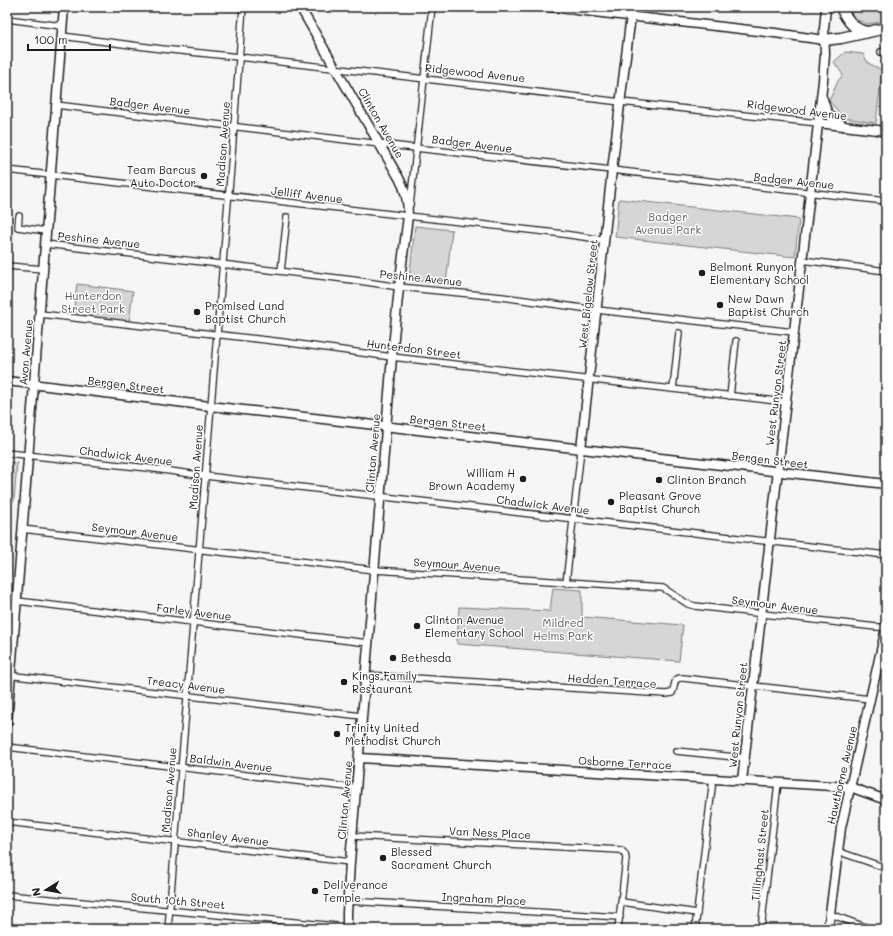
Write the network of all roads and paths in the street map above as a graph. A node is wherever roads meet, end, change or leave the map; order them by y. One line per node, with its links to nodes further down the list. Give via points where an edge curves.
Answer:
1 (64, 7): 11 (street, Avon Avenue)
2 (243, 7): 16 (street, Madison Avenue)
3 (300, 7): 17 (street, Clinton Avenue)
4 (432, 7): 18 (street)
5 (550, 7): 9 (street)
6 (632, 7): 9 (street, West Bigelow Street)
7 (826, 7): 15 (street, West Runyon Street)
8 (841, 7): 13 (highway, via 853,26)
9 (631, 16): 15 (street); 20 (street, West Bigelow Street)
10 (7, 19): 11 (street)
11 (62, 26): 14 (street, Avon Avenue)
12 (886, 28): 13 (highway)
13 (869, 32): 15 (highway)
14 (62, 36): 16 (street, Ridgewood Avenue); 21 (street, Avon Avenue)
15 (824, 40): 19 (street, West Runyon Street, via 826,54)
16 (239, 57): 17 (street, Ridgewood Avenue); 23 (street, Madison Avenue)
17 (336, 69): 18 (street, Ridgewood Avenue); 26 (street, Clinton Avenue)
18 (424, 79): 20 (street, Ridgewood Avenue); 27 (street)
19 (821, 94): 22 (street, West Runyon Street); 24 (street, via 826,110)
20 (621, 102): 22 (street, Ridgewood Avenue); 29 (street, West Bigelow Street)
21 (56, 105): 23 (street, Badger Avenue); 30 (street, Avon Avenue)
22 (818, 123): 24 (street, Ridgewood Avenue); 31 (street, West Runyon Street)
23 (234, 126): 26 (street, Badger Avenue); 32 (street, Madison Avenue)
24 (845, 127): 25 (street, Ridgewood Avenue)
25 (886, 131)
26 (380, 144): 27 (street, Badger Avenue); 35 (street, Clinton Avenue, via 404,189)
27 (416, 147): 29 (street, Badger Avenue); 35 (street)
28 (7, 170): 30 (street, Jelliff Avenue)
29 (612, 170): 31 (street, Badger Avenue); 38 (street, West Bigelow Street)
30 (51, 175): 32 (street, Jelliff Avenue); 37 (street, Avon Avenue)
31 (810, 192): 33 (street, Badger Avenue); 40 (street, West Runyon Street)
32 (229, 195): 35 (street, Jelliff Avenue); 41 (street, Madison Avenue)
33 (886, 201)
34 (19, 216): 37 (street, via 18,227)
35 (408, 216): 38 (street, Jelliff Avenue); 46 (street, Clinton Avenue)
36 (287, 217): 45 (street)
37 (46, 231): 39 (street, Avon Avenue)
38 (605, 240): 47 (street, West Bigelow Street)
39 (45, 244): 41 (street, Peshine Avenue); 43 (street, Avon Avenue)
40 (802, 260): 44 (street); 49 (street, West Runyon Street)
41 (223, 264): 45 (street, Peshine Avenue); 51 (street, Madison Avenue)
42 (7, 266): 43 (street)
43 (43, 269): 48 (street, Avon Avenue)
44 (886, 270)
45 (280, 271): 46 (street, Peshine Avenue)
46 (399, 287): 47 (street, Peshine Avenue); 53 (street, Clinton Avenue)
47 (597, 310): 49 (street, Peshine Avenue); 54 (street, West Bigelow Street)
48 (40, 314): 51 (street, Hunterdon Street); 56 (street, Avon Avenue)
49 (794, 332): 59 (street, West Runyon Street)
50 (679, 333): 57 (street)
51 (217, 335): 53 (street, Hunterdon Street); 60 (street, Madison Avenue)
52 (736, 341): 58 (street)
53 (392, 357): 54 (street, Hunterdon Street); 61 (street, Clinton Avenue)
54 (589, 379): 57 (street, Hunterdon Street); 62 (street, West Bigelow Street)
55 (7, 381): 56 (street, Bergen Street)
56 (34, 385): 60 (street, Bergen Street); 64 (street, Avon Avenue)
57 (673, 389): 58 (street, Hunterdon Street)
58 (730, 396): 59 (street, Hunterdon Street)
59 (786, 402): 65 (street, West Runyon Street)
60 (211, 406): 61 (street, Bergen Street); 66 (street, Madison Avenue)
61 (386, 427): 62 (street, Bergen Street); 68 (street, Clinton Avenue)
62 (581, 449): 65 (street, Bergen Street); 69 (street, West Bigelow Street)
63 (7, 453): 64 (street, Chadwick Avenue)
64 (29, 455): 66 (street, Chadwick Avenue); 70 (street, Avon Avenue)
65 (778, 472): 67 (street, Bergen Street); 71 (street, West Runyon Street)
66 (206, 476): 68 (street, Chadwick Avenue); 72 (street, Madison Avenue)
67 (886, 484)
68 (381, 496): 69 (street, Chadwick Avenue); 74 (street, Clinton Avenue)
69 (574, 519): 71 (street, Chadwick Avenue); 75 (street, West Bigelow Street)
70 (22, 529): 72 (street, Seymour Avenue); 76 (street, Avon Avenue)
71 (770, 541): 73 (street, Chadwick Avenue); 77 (street, West Runyon Street)
72 (200, 550): 74 (street, Seymour Avenue); 78 (street, Madison Avenue)
73 (886, 555)
74 (375, 570): 75 (street, Seymour Avenue); 80 (street, Clinton Avenue)
75 (566, 583): 77 (street, Seymour Avenue, via 663,588 695,606)
76 (17, 601): 78 (street, Farley Avenue); 81 (street, Avon Avenue)
77 (761, 614): 79 (street, Seymour Avenue); 83 (street, West Runyon Street)
78 (193, 622): 80 (street, Farley Avenue); 84 (street, Madison Avenue)
79 (886, 628): 85 (street, Hawthorne Avenue)
80 (368, 643): 82 (street, Clinton Avenue)
81 (9, 675): 84 (street, Treacy Avenue); 87 (street, Avon Avenue)
82 (366, 675): 83 (street, Hedden Terrace, via 666,694 672,693 675,681 680,678); 86 (street, Clinton Avenue)
83 (753, 686): 85 (street, Hedden Terrace); 91 (street, West Runyon Street)
84 (187, 696): 86 (street, Treacy Avenue); 92 (street, Madison Avenue)
85 (870, 699): 96 (street, Hawthorne Avenue)
86 (362, 716): 90 (street, Clinton Avenue)
87 (7, 723)
88 (7, 747): 92 (street, Baldwin Avenue)
89 (676, 751): 91 (street)
90 (360, 758): 93 (street, Osborne Terrace); 97 (street, Clinton Avenue)
91 (744, 758): 94 (street, West Runyon Street)
92 (181, 768): 97 (street, Baldwin Avenue); 101 (street, Madison Avenue)
93 (713, 779): 94 (street, Osborne Terrace); 109 (street)
94 (742, 781): 95 (street, Osborne Terrace)
95 (778, 783): 96 (street, Osborne Terrace); 116 (street, Tillinghast Street)
96 (850, 787): 98 (street, Osborne Terrace); 102 (street, Hawthorne Avenue)
97 (356, 788): 100 (street, Clinton Avenue)
98 (886, 800)
99 (7, 822): 101 (street, Shanley Avenue)
100 (353, 836): 103 (street, Clinton Avenue); 107 (street, Van Ness Place, via 620,850 626,859)
101 (175, 841): 103 (street, Shanley Avenue); 108 (street, Madison Avenue)
102 (837, 851): 104 (street); 110 (street, Hawthorne Avenue)
103 (350, 862): 106 (street, Clinton Avenue)
104 (886, 868)
105 (7, 895): 108 (street, South 10th Street)
106 (348, 901): 111 (street, Ingraham Place); 112 (street, Clinton Avenue)
107 (622, 902): 109 (street); 111 (street)
108 (170, 910): 112 (street, South 10th Street); 113 (street, Madison Avenue)
109 (697, 913): 115 (street)
110 (830, 914): 117 (street, Hawthorne Avenue); 118 (street)
111 (620, 917): 114 (street)
112 (347, 928)
113 (168, 929)
114 (618, 929)
115 (695, 929)
116 (761, 929)
117 (828, 929)
118 (871, 929)

